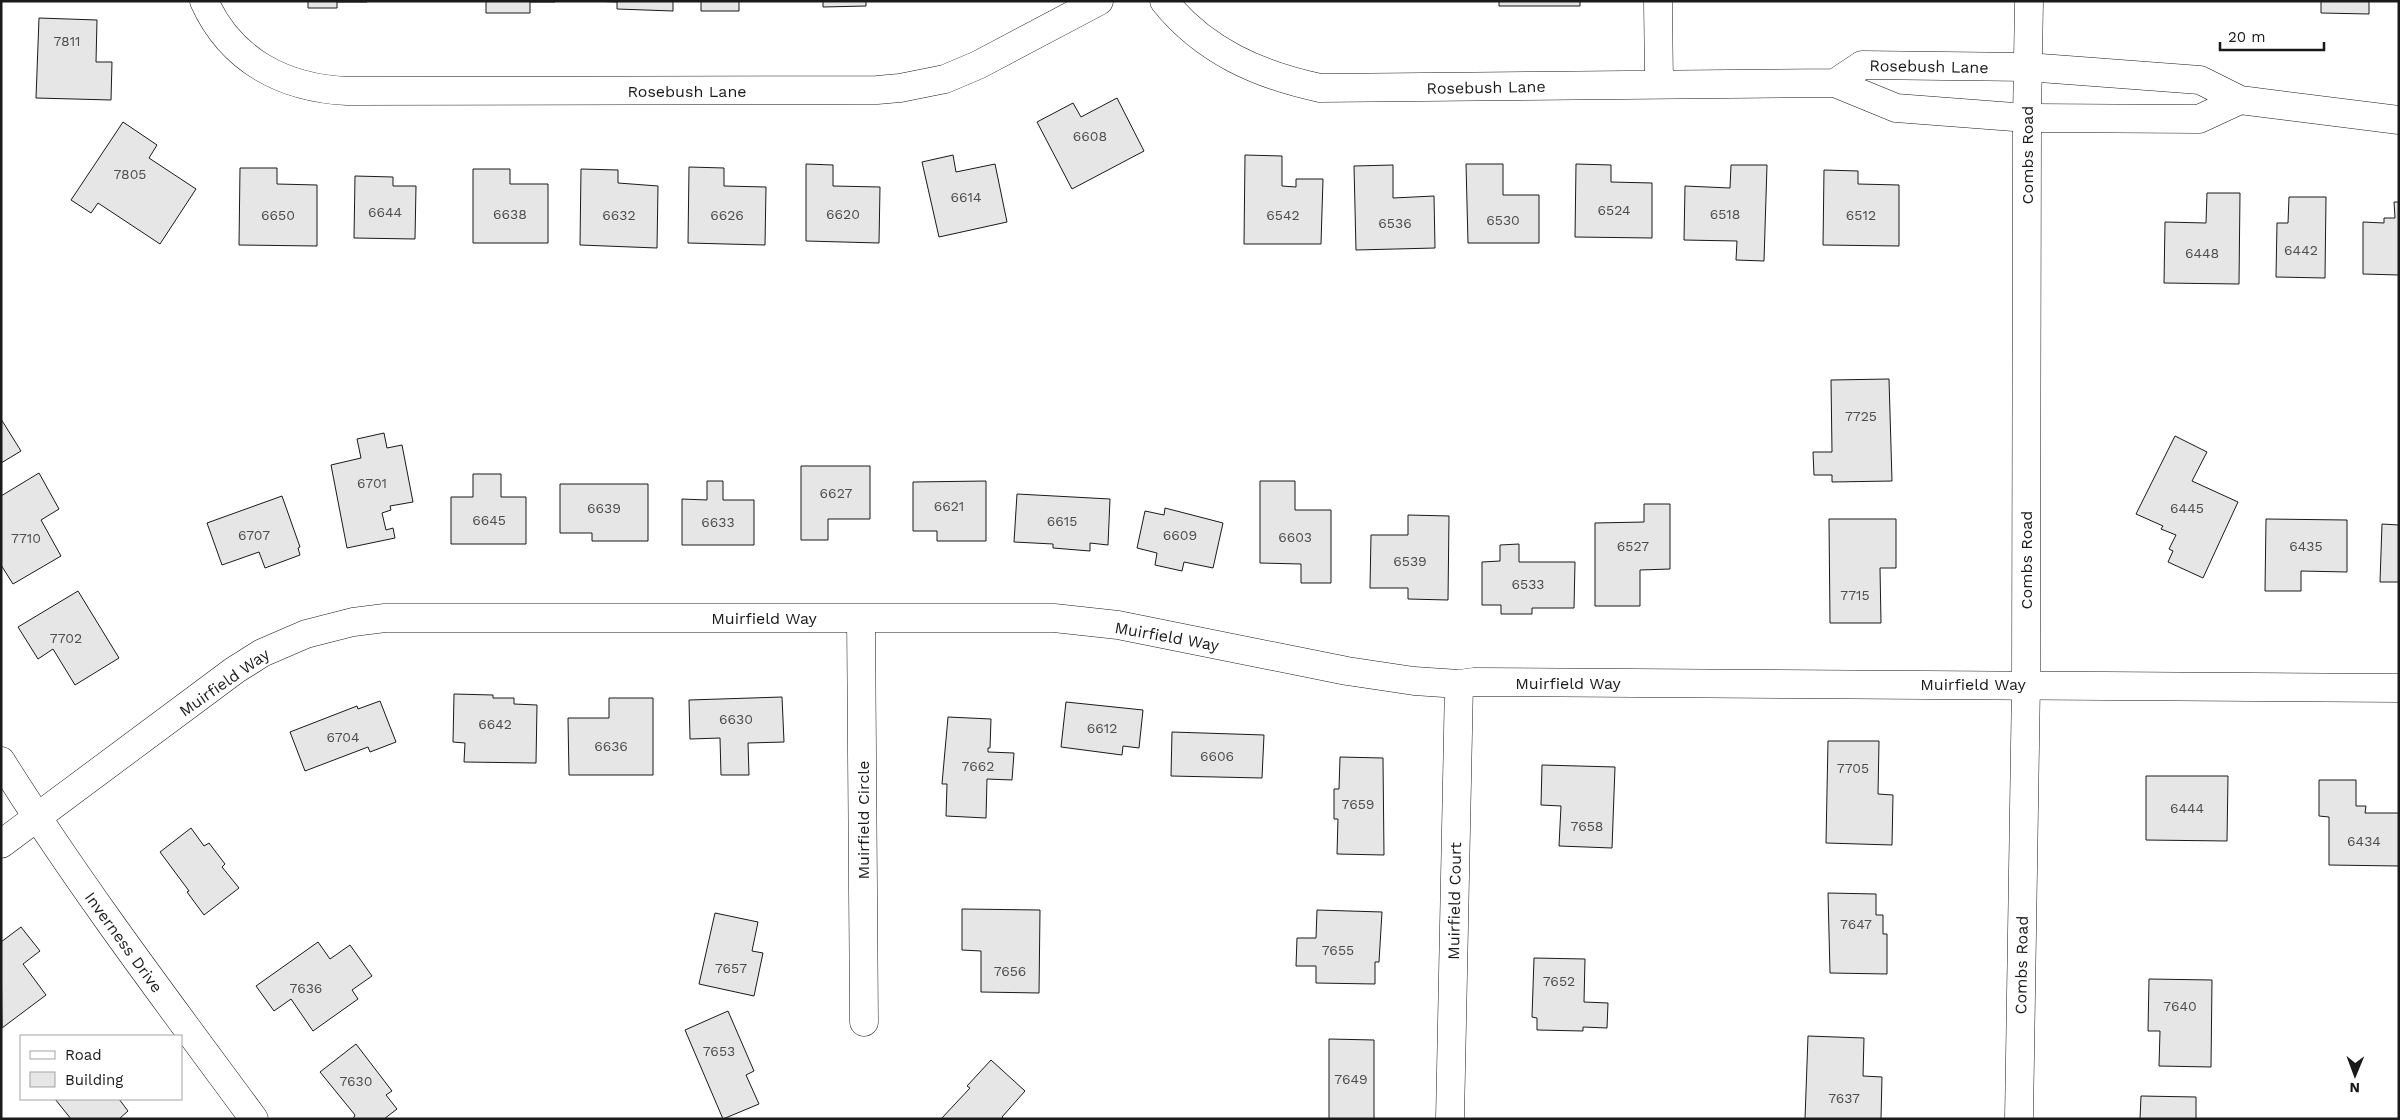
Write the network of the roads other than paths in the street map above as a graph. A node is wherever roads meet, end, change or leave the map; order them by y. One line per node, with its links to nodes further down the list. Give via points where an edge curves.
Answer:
1 (204, 1): 2 (street, Rosebush Lane, via 218,25 253,63 298,85 347,91 877,90 945,79)
2 (1099, 1)
3 (1164, 1): 8 (street, Rosebush Lane, via 1176,16 1214,48 1242,64 1288,81 1320,88)
4 (1658, 1): 8 (street)
5 (2029, 1): 6 (street, Combs Road)
6 (2027, 67): 7 (street, Rosebush Lane, via 1862,65); 9 (street, Rosebush Lane, via 2200,80); 10 (street, Combs Road)
7 (1836, 83): 8 (street, Rosebush Lane); 10 (street, Rosebush Lane, via 1896,108)
8 (1659, 84)
9 (2240, 100): 10 (street, Rosebush Lane, via 2199,119); 11 (street)
10 (2027, 118): 14 (street, Combs Road)
11 (2399, 120)
12 (861, 618): 13 (street, Muirfield Way, via 1034,618 1118,625 1347,671); 17 (street, Muirfield Way, via 385,618 322,629 277,646 235,670); 19 (street, Muirfield Circle)
13 (1458, 684): 14 (street, Muirfield Way); 21 (street, Muirfield Court)
14 (2026, 684): 15 (street, Muirfield Way); 22 (street, Combs Road)
15 (2399, 688)
16 (1, 761): 17 (street, Inverness Drive)
17 (37, 818): 18 (street, Muirfield Way); 20 (street, Inverness Drive)
18 (1, 844)
19 (864, 1022)
20 (254, 1119)
21 (1450, 1119)
22 (2019, 1119)

